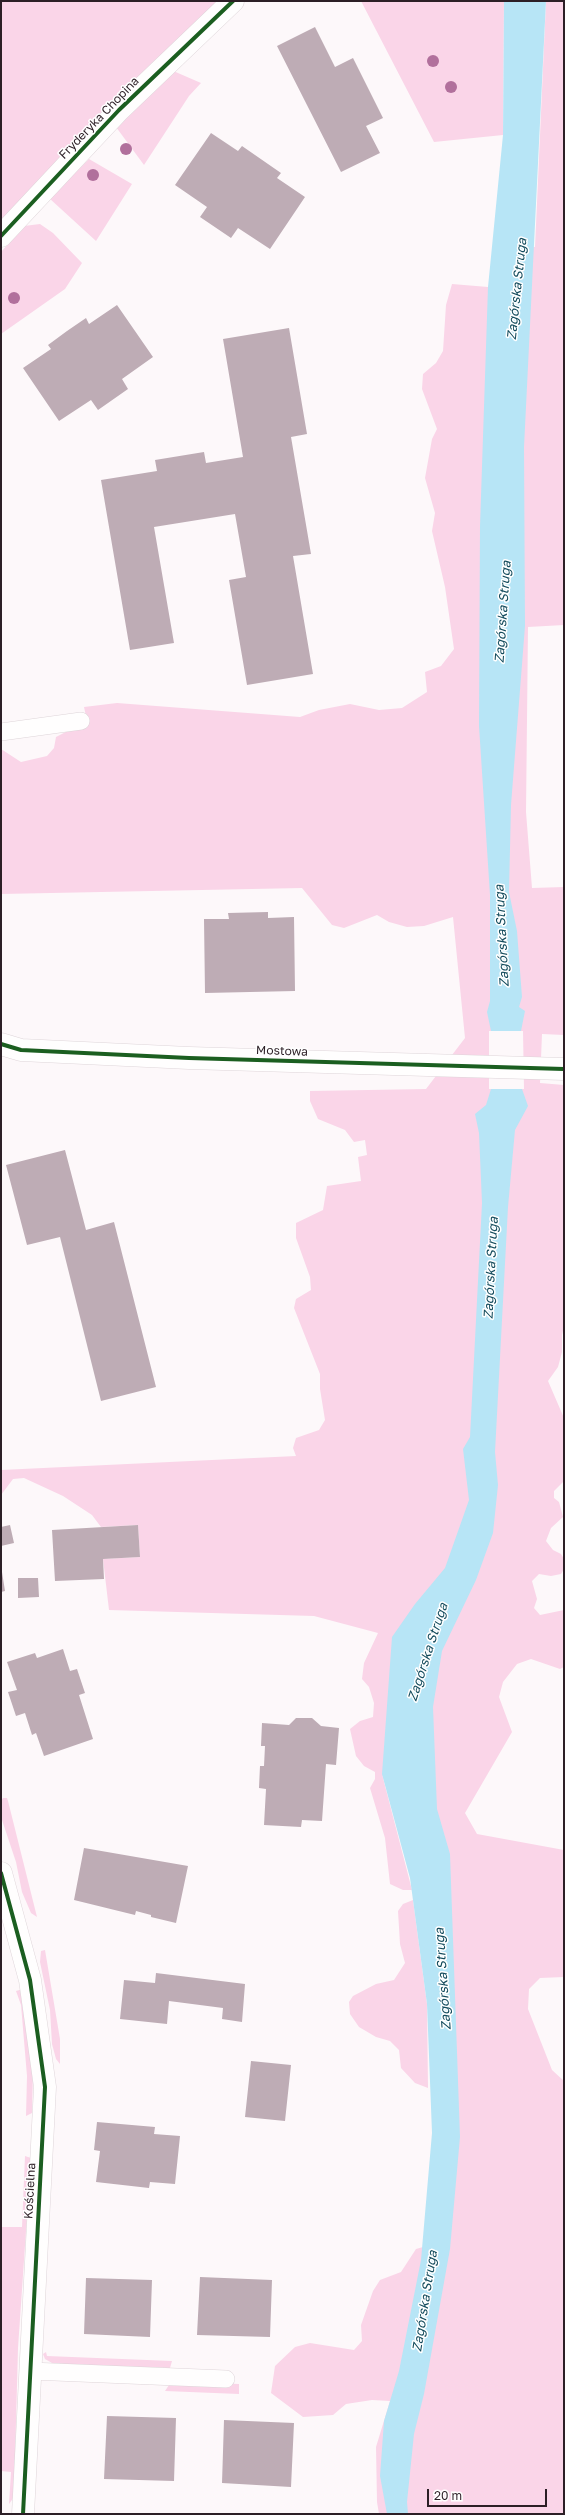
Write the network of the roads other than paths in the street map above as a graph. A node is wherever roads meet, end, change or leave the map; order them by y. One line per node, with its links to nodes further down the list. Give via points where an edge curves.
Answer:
1 (234, 1): 2 (street, Fryderyka Chopina, via 119,110)
2 (1, 236)
3 (81, 721): 4 (lane)
4 (1, 732)
5 (1, 1044): 6 (street, Mostowa, via 21,1050 189,1058)
6 (564, 1069)
7 (1, 1873): 8 (street, Kościelna, via 30,1980 46,2087)
8 (30, 2371): 9 (lane); 10 (street, Kościelna)
9 (226, 2379)
10 (23, 2514)

